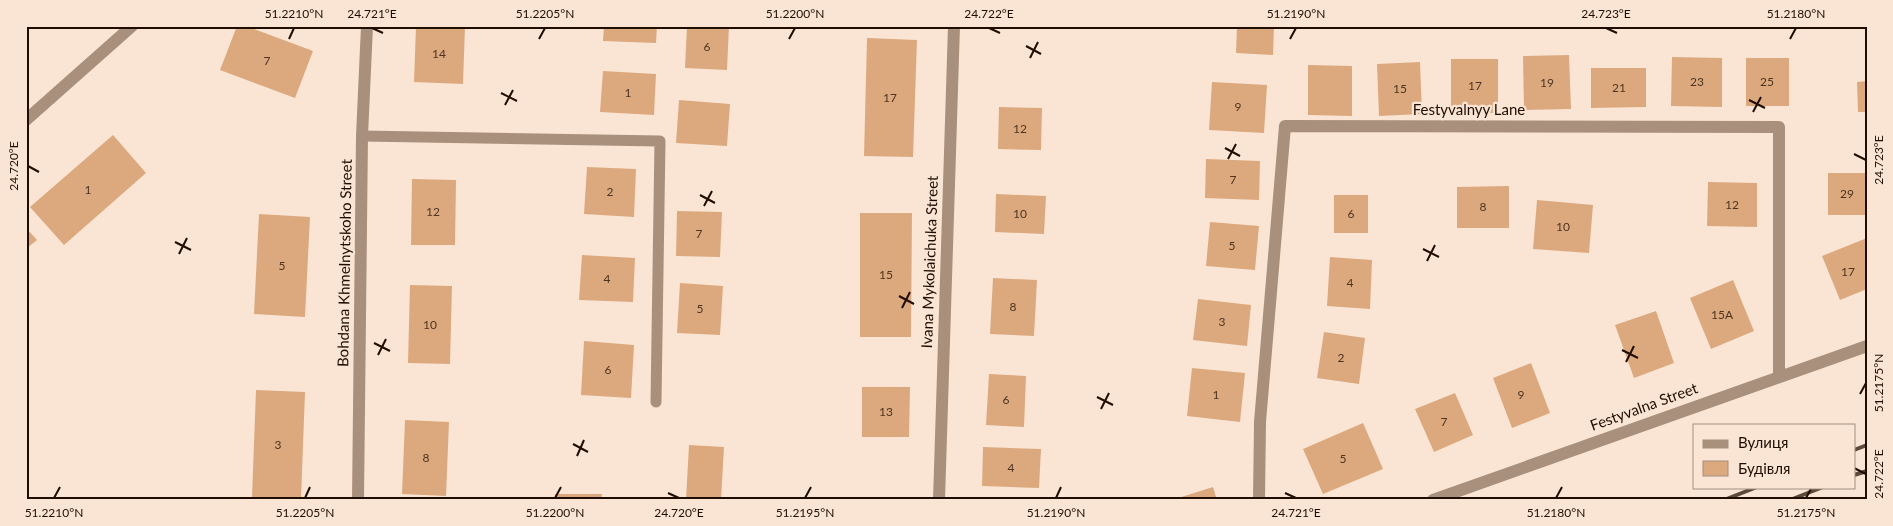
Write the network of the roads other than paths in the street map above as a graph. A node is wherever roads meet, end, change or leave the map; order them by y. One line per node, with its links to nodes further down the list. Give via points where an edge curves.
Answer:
1 (132, 26): 4 (street)
2 (367, 26): 5 (street, Bohdana Khmelnytskoho Street)
3 (954, 26): 10 (street, Ivana Mykolaichuka Street)
4 (26, 120)
5 (362, 136): 8 (lane, via 660,142); 9 (street, Bohdana Khmelnytskoho Street)
6 (1867, 346): 7 (street, Festyvalna Street)
7 (1779, 375): 11 (street, Festyvalnyy Lane, via 1779,127 1285,126 1260,422); 12 (street, Festyvalna Street)
8 (656, 402)
9 (358, 500)
10 (939, 500)
11 (1259, 500)
12 (1433, 500)

